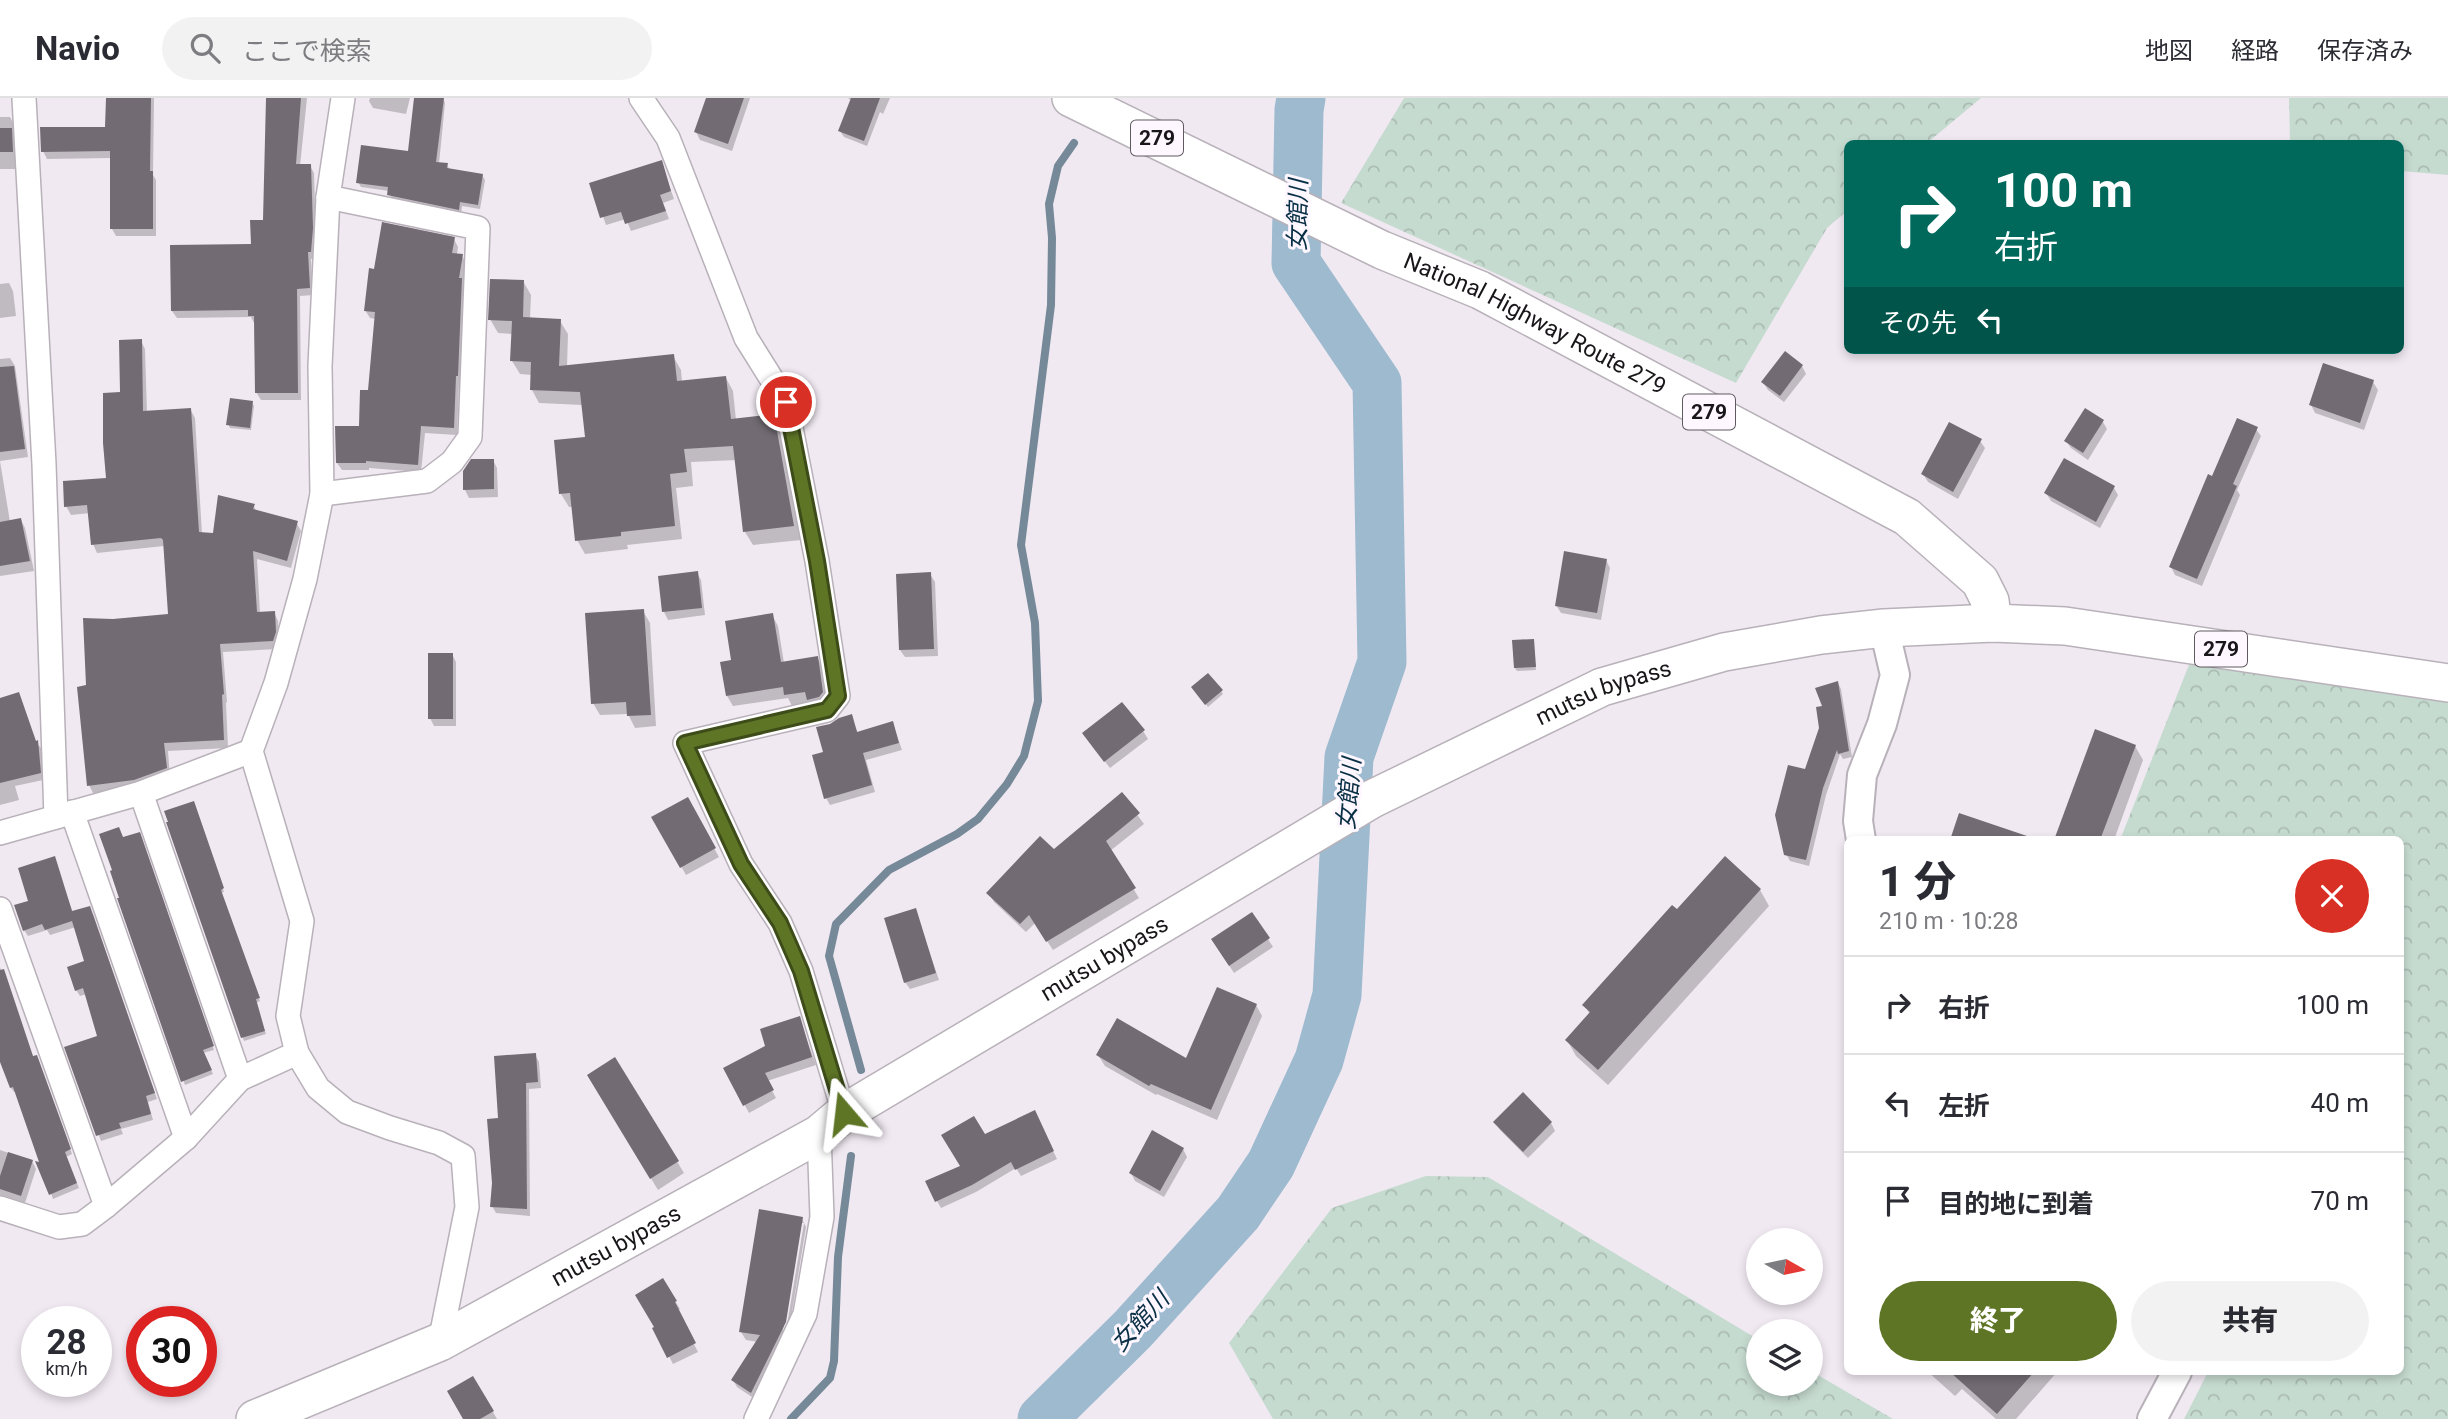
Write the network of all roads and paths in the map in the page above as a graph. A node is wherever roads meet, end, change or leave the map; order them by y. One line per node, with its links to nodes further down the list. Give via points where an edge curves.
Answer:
1 (24, 98): 12 (street)
2 (343, 98): 5 (street)
3 (641, 98): 18 (street, via 668,138 746,338 786,402 817,561 838,696 827,710 685,743 741,864 780,923 801,971)
4 (1071, 98): 7 (highway, National Highway Route 279 / 279, via 1382,250 1480,290 1907,517 1980,580)
5 (328, 197): 6 (street, via 320,366); 6 (street, via 478,228 470,437 452,463 427,481)
6 (322, 494): 10 (street, via 280,670)
7 (1993, 623): 8 (highway, mutsu bypass / 279); 9 (highway, 279, via 2065,626)
8 (1884, 628): 14 (street, via 1895,675 1862,775); 18 (highway, mutsu bypass / 279, via 1724,652 1602,687 1372,799)
9 (2448, 683)
10 (251, 751): 11 (street); 16 (street, via 302,921 288,1016)
11 (141, 793): 12 (street); 17 (street)
12 (64, 814): 13 (street); 19 (street)
13 (0, 833)
14 (1860, 836)
15 (0, 909): 20 (street)
16 (297, 1052): 17 (street); 22 (street, via 318,1088 348,1112 439,1143 463,1156 467,1207)
17 (240, 1079): 19 (street)
18 (831, 1124): 22 (highway, mutsu bypass / 279); 25 (street, via 822,1217 805,1314)
19 (186, 1138): 20 (street)
20 (106, 1206): 21 (street, via 82,1224 59,1227)
21 (0, 1208)
22 (440, 1342): 24 (highway, mutsu bypass / 279)
23 (2175, 1375): 26 (street)
24 (255, 1419)
25 (756, 1419)
26 (2152, 1419)

